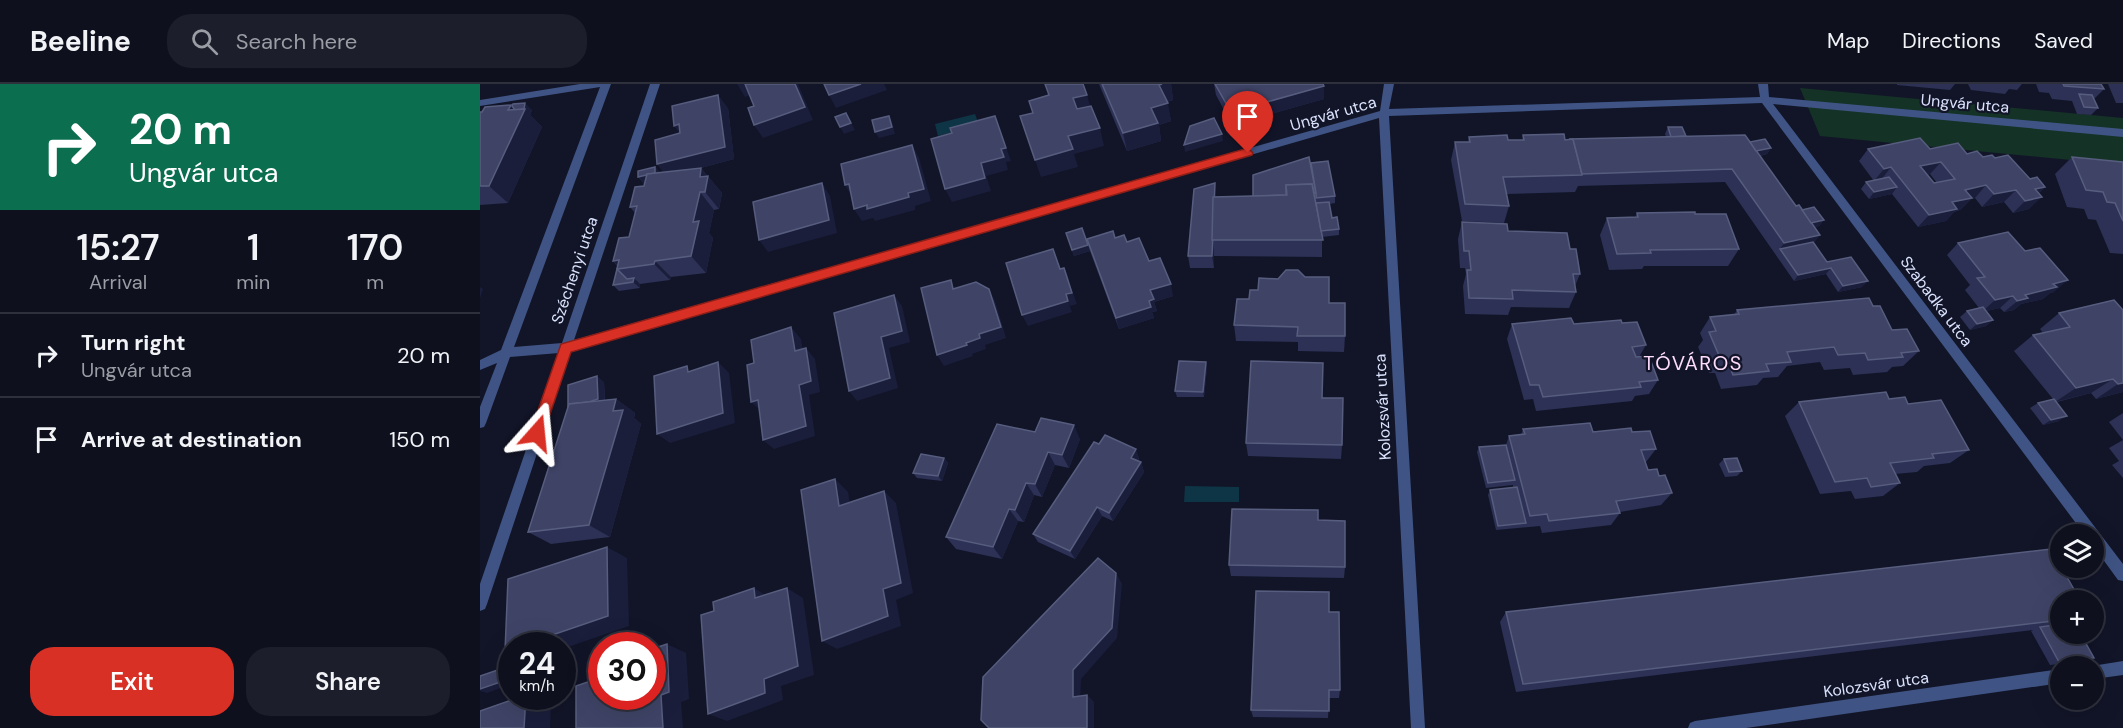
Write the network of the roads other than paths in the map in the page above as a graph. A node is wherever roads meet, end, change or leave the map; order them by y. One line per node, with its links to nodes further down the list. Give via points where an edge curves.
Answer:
1 (601, 84): 7 (street)
2 (606, 84): 11 (street, Széchenyi utca)
3 (655, 84): 10 (street, Széchenyi utca)
4 (1389, 84): 8 (street, Kolozsvár utca)
5 (1763, 84): 6 (street, Szabadka utca)
6 (1765, 100): 8 (street, Ungvár utca); 9 (street, Ungvár utca); 14 (street, Szabadka utca)
7 (480, 103)
8 (1384, 113): 10 (street, Ungvár utca); 21 (street, Kolozsvár utca)
9 (2123, 133)
10 (565, 348): 11 (street, Ungvár utca); 17 (street, Széchenyi utca)
11 (506, 353): 12 (street, Ungvár utca); 13 (street, Széchenyi utca)
12 (480, 365)
13 (480, 423)
14 (2085, 524)
15 (2104, 549): 16 (street, Szabadka utca)
16 (2123, 574)
17 (480, 604)
18 (2123, 668): 19 (street)
19 (2104, 671)
20 (2050, 678): 22 (street, Kolozsvár utca)
21 (1418, 728)
22 (1695, 728)

